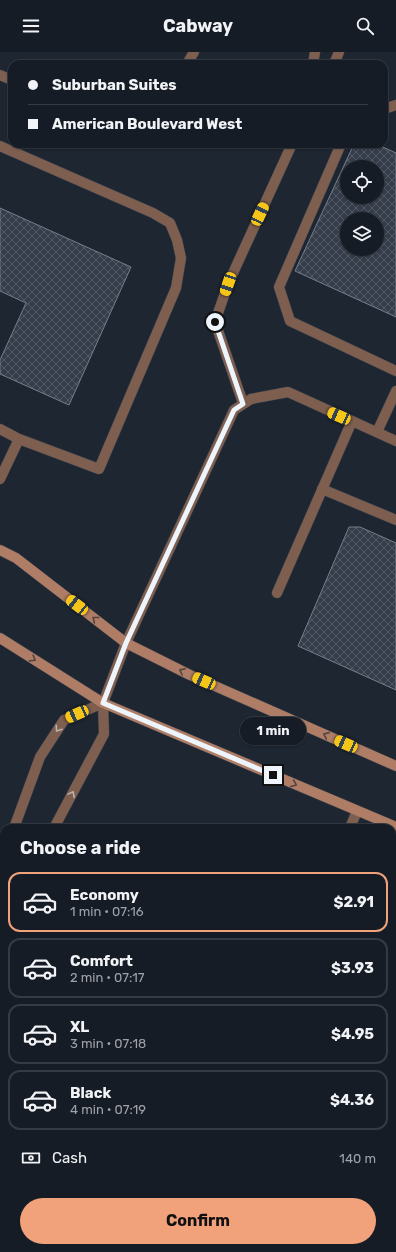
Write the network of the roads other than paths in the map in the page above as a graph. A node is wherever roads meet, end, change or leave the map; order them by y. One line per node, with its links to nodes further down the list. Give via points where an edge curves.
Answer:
1 (0, 146): 10 (street, via 153,213 170,223 181,258 176,288 99,469)
2 (290, 148): 6 (street, via 228,284 215,322)
3 (339, 148): 4 (street, via 279,287 290,321)
4 (396, 371)
5 (396, 391): 9 (street)
6 (247, 401): 7 (street, via 288,392); 18 (street, via 234,410)
7 (352, 421): 9 (street); 13 (street)
8 (0, 429): 10 (street)
9 (376, 432): 11 (street)
10 (19, 439): 12 (street)
11 (396, 441)
12 (0, 479)
13 (322, 489): 14 (street); 16 (street)
14 (396, 520)
15 (0, 550): 18 (main road, one-way to 15, via 16,558)
16 (277, 593)
17 (0, 638): 19 (main road, one-way to 19)
18 (126, 643): 19 (street); 20 (main road, one-way to 18)
19 (103, 703): 21 (main road, one-way to 21); 22 (street, one-way to 22, via 64,720 40,757); 23 (street, one-way to 19, via 104,734)
20 (396, 766)
21 (357, 811): 24 (street); 25 (main road)
22 (15, 824)
23 (56, 824)
24 (352, 824)
25 (389, 824)

